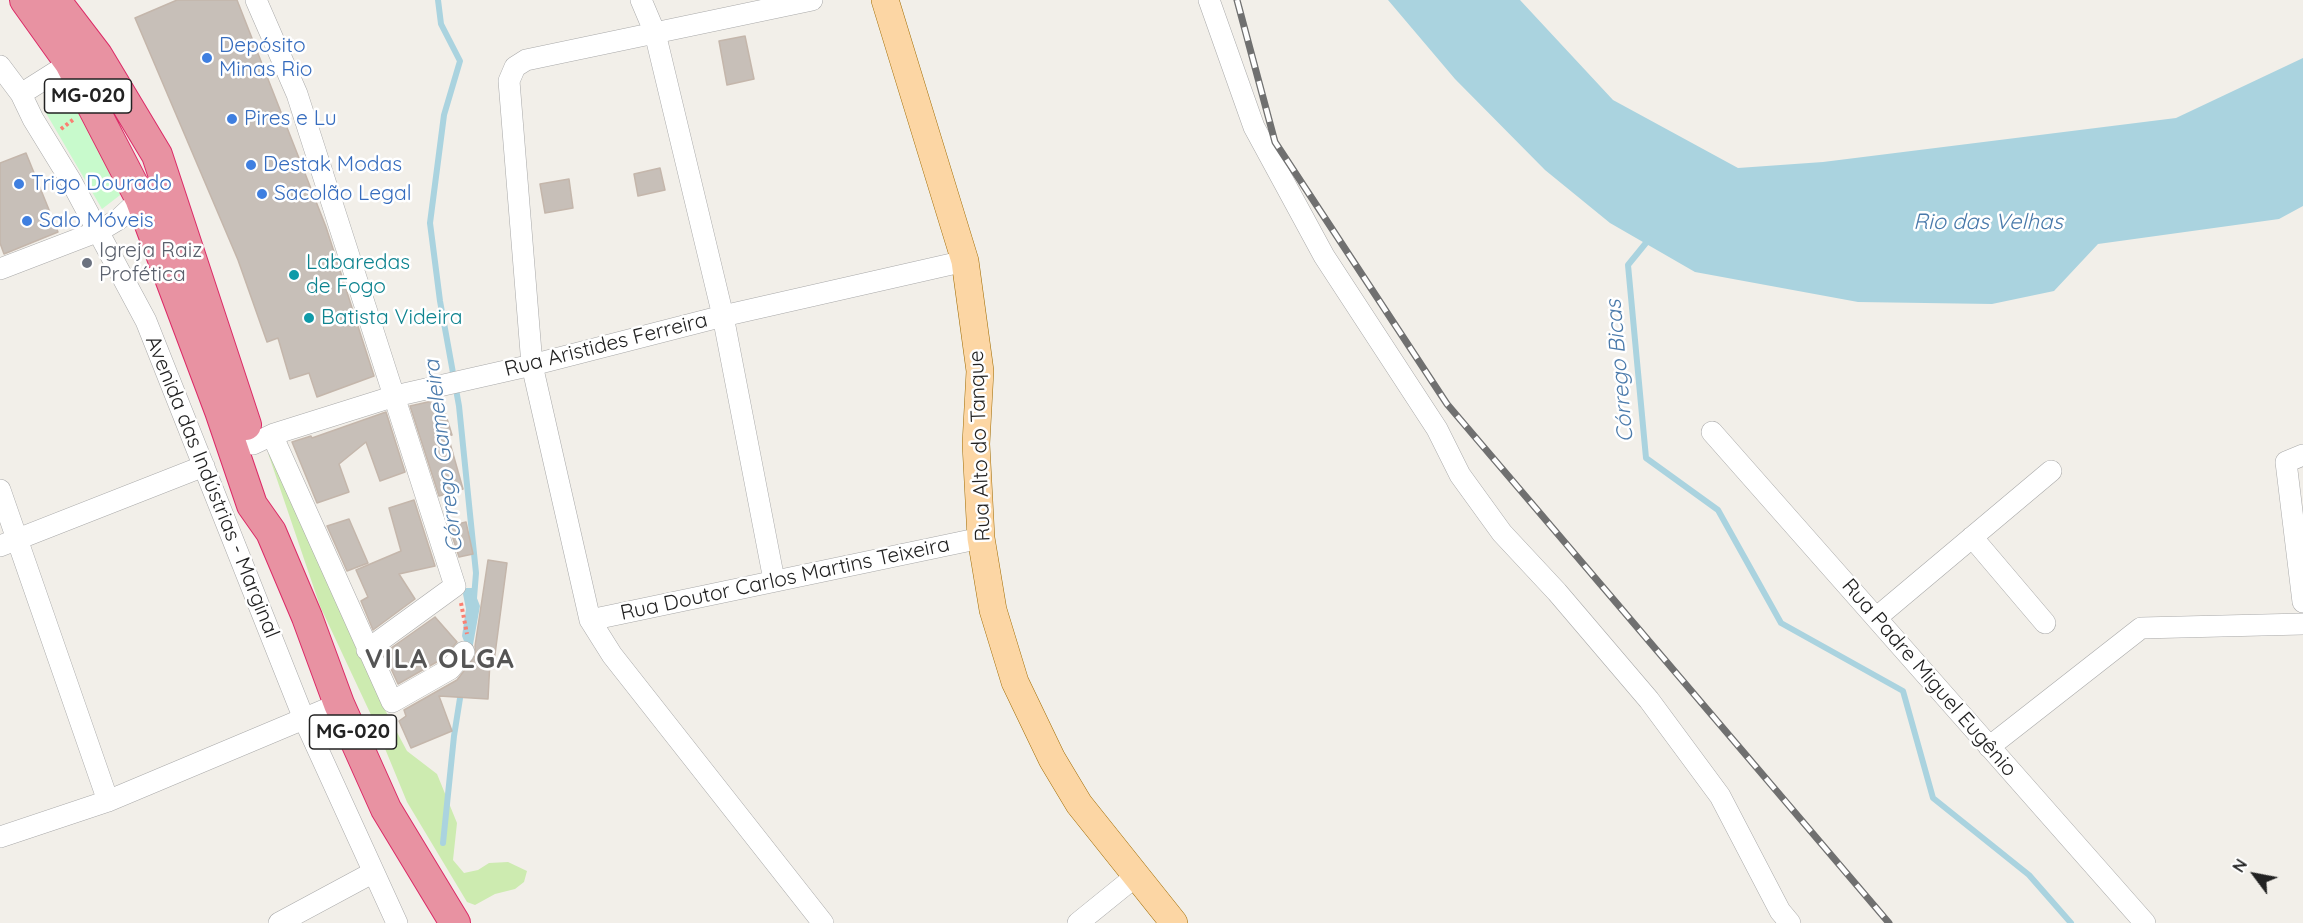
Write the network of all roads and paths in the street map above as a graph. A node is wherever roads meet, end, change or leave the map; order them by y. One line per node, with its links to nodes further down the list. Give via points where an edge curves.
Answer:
1 (26, 0): 9 (highway, MG-020)
2 (55, 0): 9 (highway, MG-020)
3 (256, 0): 21 (street, via 297,94)
4 (641, 0): 8 (street)
5 (812, 0): 8 (street)
6 (885, 0): 17 (main road, Rua Alto do Tanque)
7 (1209, 0): 54 (street, via 1254,127 1324,256 1437,429 1460,475 1502,533 1649,700 1720,796)
8 (655, 33): 19 (street); 20 (street, via 526,60 515,67 510,81)
9 (83, 59): 11 (street); 12 (highway, MG-020); 14 (highway, MG-020, via 157,155)
10 (0, 66): 11 (street, Avenida das Indústrias - Marginal)
11 (21, 94): 13 (street, Avenida das Indústrias - Marginal)
12 (91, 102): 13 (path); 15 (highway, MG-020)
13 (45, 140): 16 (street, Avenida das Indústrias - Marginal)
14 (165, 179): 15 (street); 23 (highway, MG-020)
15 (140, 198): 16 (street, via 119,219); 28 (highway, MG-020, via 252,505)
16 (99, 231): 18 (street); 25 (street, Avenida das Indústrias - Marginal, via 146,321)
17 (965, 261): 19 (street, Rua Aristides Ferreira); 30 (main road, Rua Alto do Tanque, via 980,371 976,444)
18 (0, 269)
19 (723, 316): 20 (street, Rua Aristides Ferreira); 32 (street)
20 (532, 365): 21 (street, Rua Aristides Ferreira); 36 (street)
21 (395, 396): 23 (street, Rua Aristides Ferreira); 33 (street)
22 (1712, 432): 35 (street, Rua Padre Miguel Eugênio)
23 (264, 439): 28 (highway, MG-020); 39 (street)
24 (2294, 459): 34 (street)
25 (204, 466): 31 (street); 42 (street, Avenida das Indústrias - Marginal)
26 (2051, 471): 29 (street)
27 (0, 490): 31 (street)
28 (271, 532): 41 (highway, MG-020)
29 (1972, 537): 35 (street); 37 (street)
30 (981, 538): 32 (street, Rua Doutor Carlos Martins Teixeira); 47 (main road, Rua Alto do Tanque, via 993,610 1016,682 1052,759 1079,804)
31 (9, 542): 44 (street)
32 (774, 580): 36 (street, Rua Doutor Carlos Martins Teixeira)
33 (457, 591): 39 (street); 40 (path, via 468,643)
34 (2303, 602)
35 (1876, 618): 43 (street, Rua Padre Miguel Eugênio)
36 (590, 620): 51 (street, via 626,673)
37 (2045, 622)
38 (2303, 624): 43 (street, via 2141,628)
39 (367, 650): 40 (street, via 392,702 450,669)
40 (464, 652)
41 (339, 704): 42 (street); 50 (highway, MG-020, via 386,808)
42 (304, 719): 44 (street); 46 (street, Avenida das Indústrias - Marginal)
43 (1989, 747): 55 (street, Rua Padre Miguel Eugênio)
44 (108, 801): 45 (street)
45 (0, 837)
46 (372, 873): 48 (street); 49 (street, Avenida das Indústrias - Marginal)
47 (1136, 876): 52 (street); 53 (main road, Rua Alto do Tanque)
48 (279, 923)
49 (397, 923)
50 (455, 923)
51 (823, 923)
52 (1078, 923)
53 (1174, 923)
54 (1790, 923)
55 (2145, 923)

